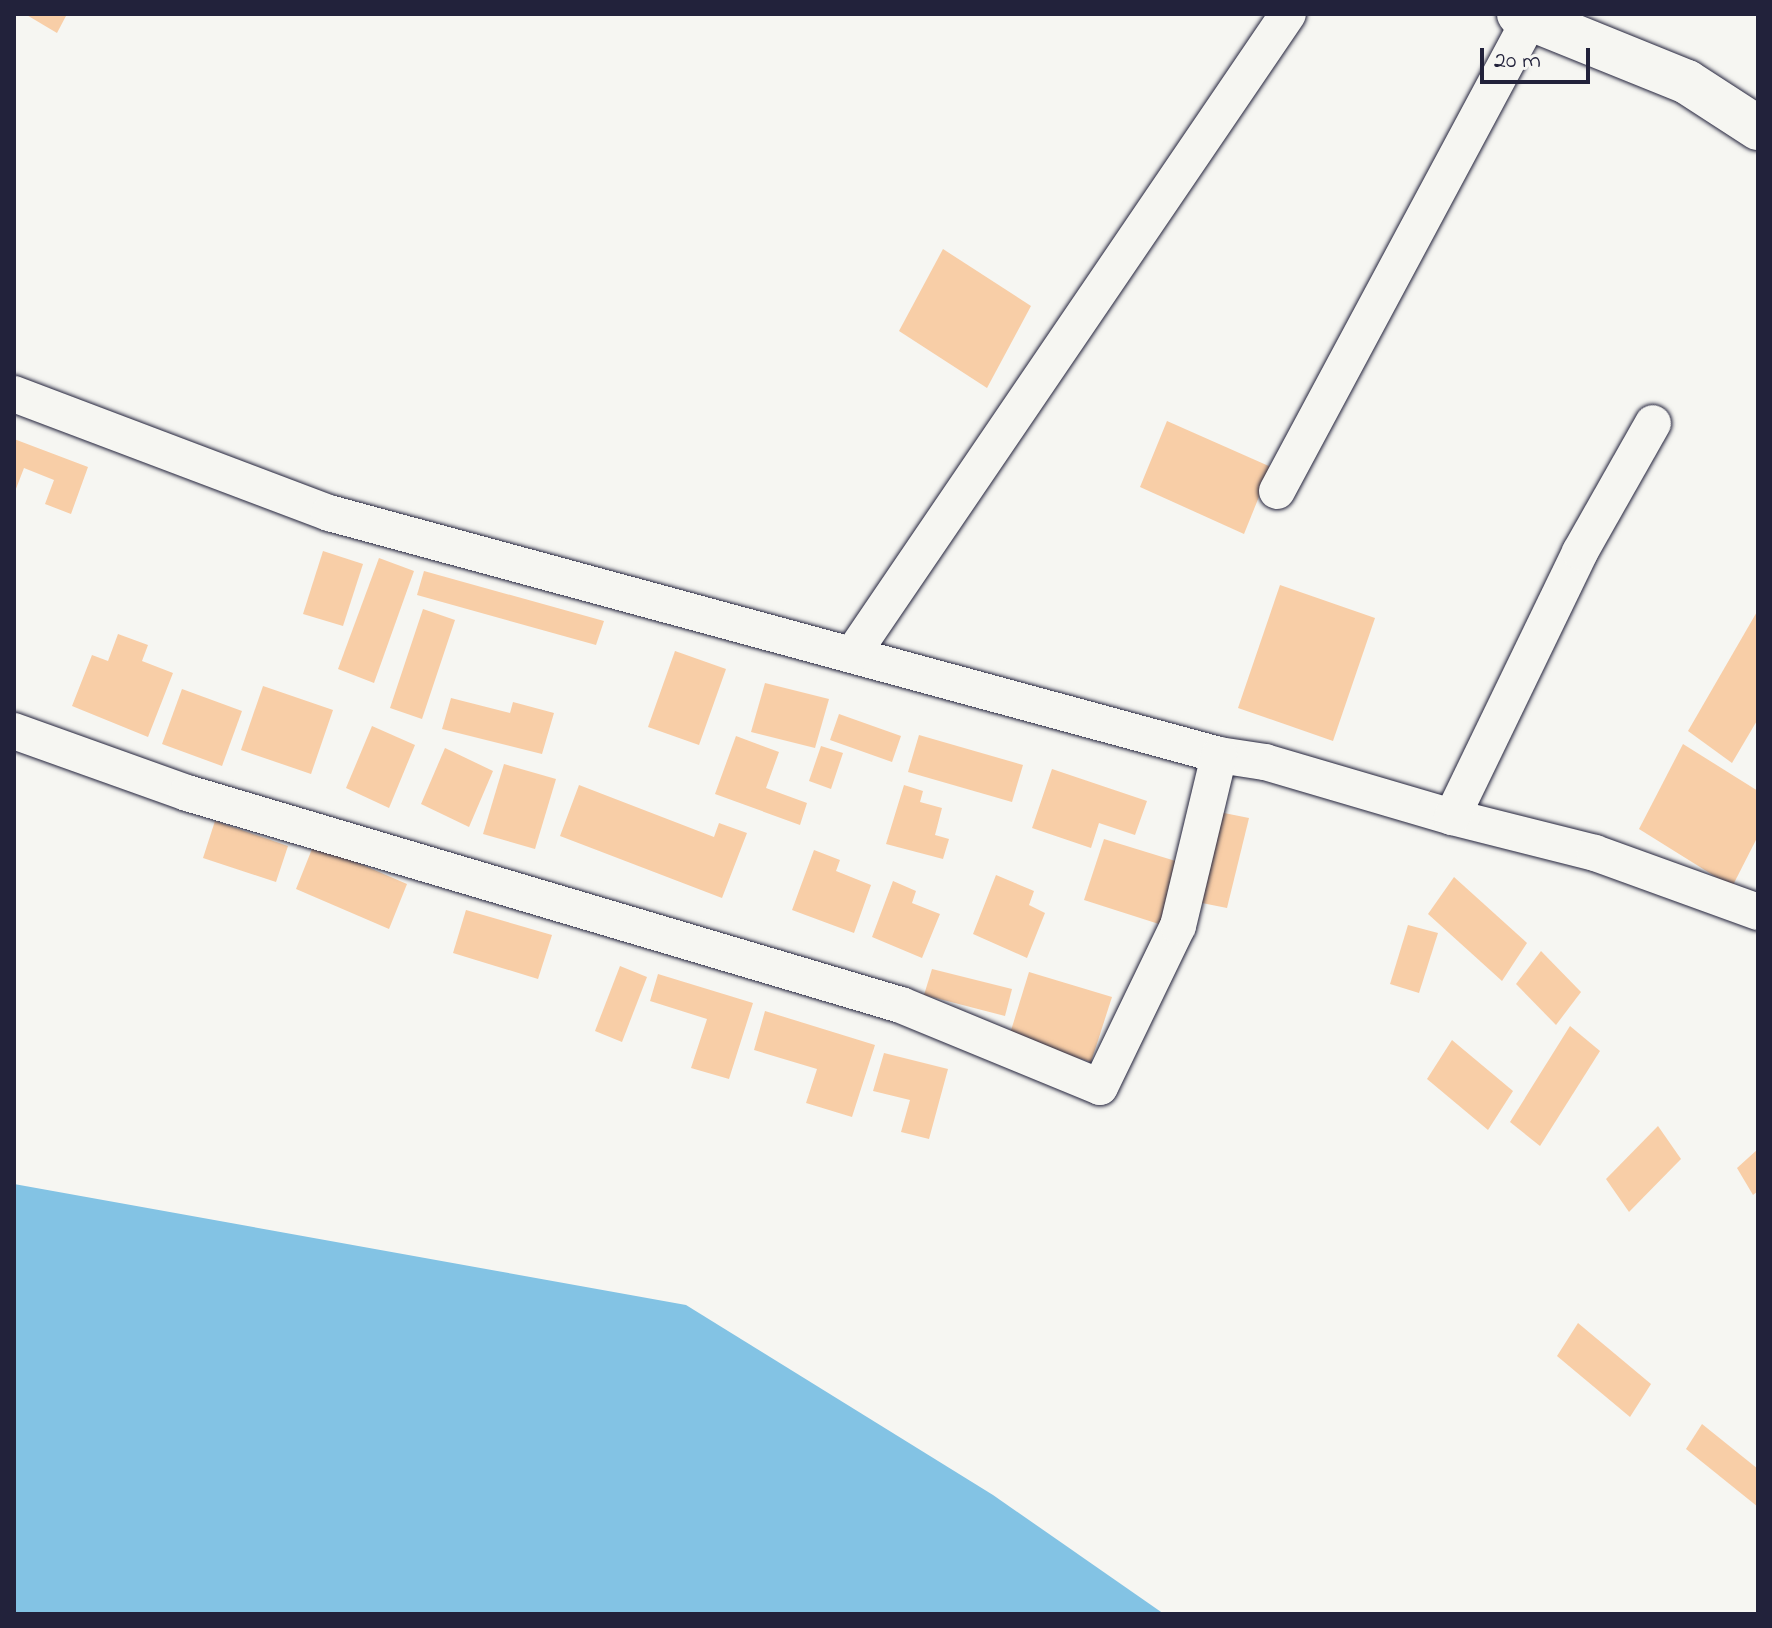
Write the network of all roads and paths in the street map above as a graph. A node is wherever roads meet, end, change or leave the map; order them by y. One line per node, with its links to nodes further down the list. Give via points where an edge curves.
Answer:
1 (1288, 14): 7 (street)
2 (1524, 16): 3 (main road, via 1687,82); 6 (street)
3 (1758, 128)
4 (14, 394): 7 (street, via 329,513)
5 (1653, 423): 10 (street, via 1580,552)
6 (1277, 491)
7 (852, 655): 9 (street)
8 (14, 731): 9 (street, via 187,793 901,1005 1100,1087 1178,926)
9 (1219, 755): 10 (street, via 1265,762)
10 (1452, 817): 11 (street, via 1595,853)
11 (1758, 912)

